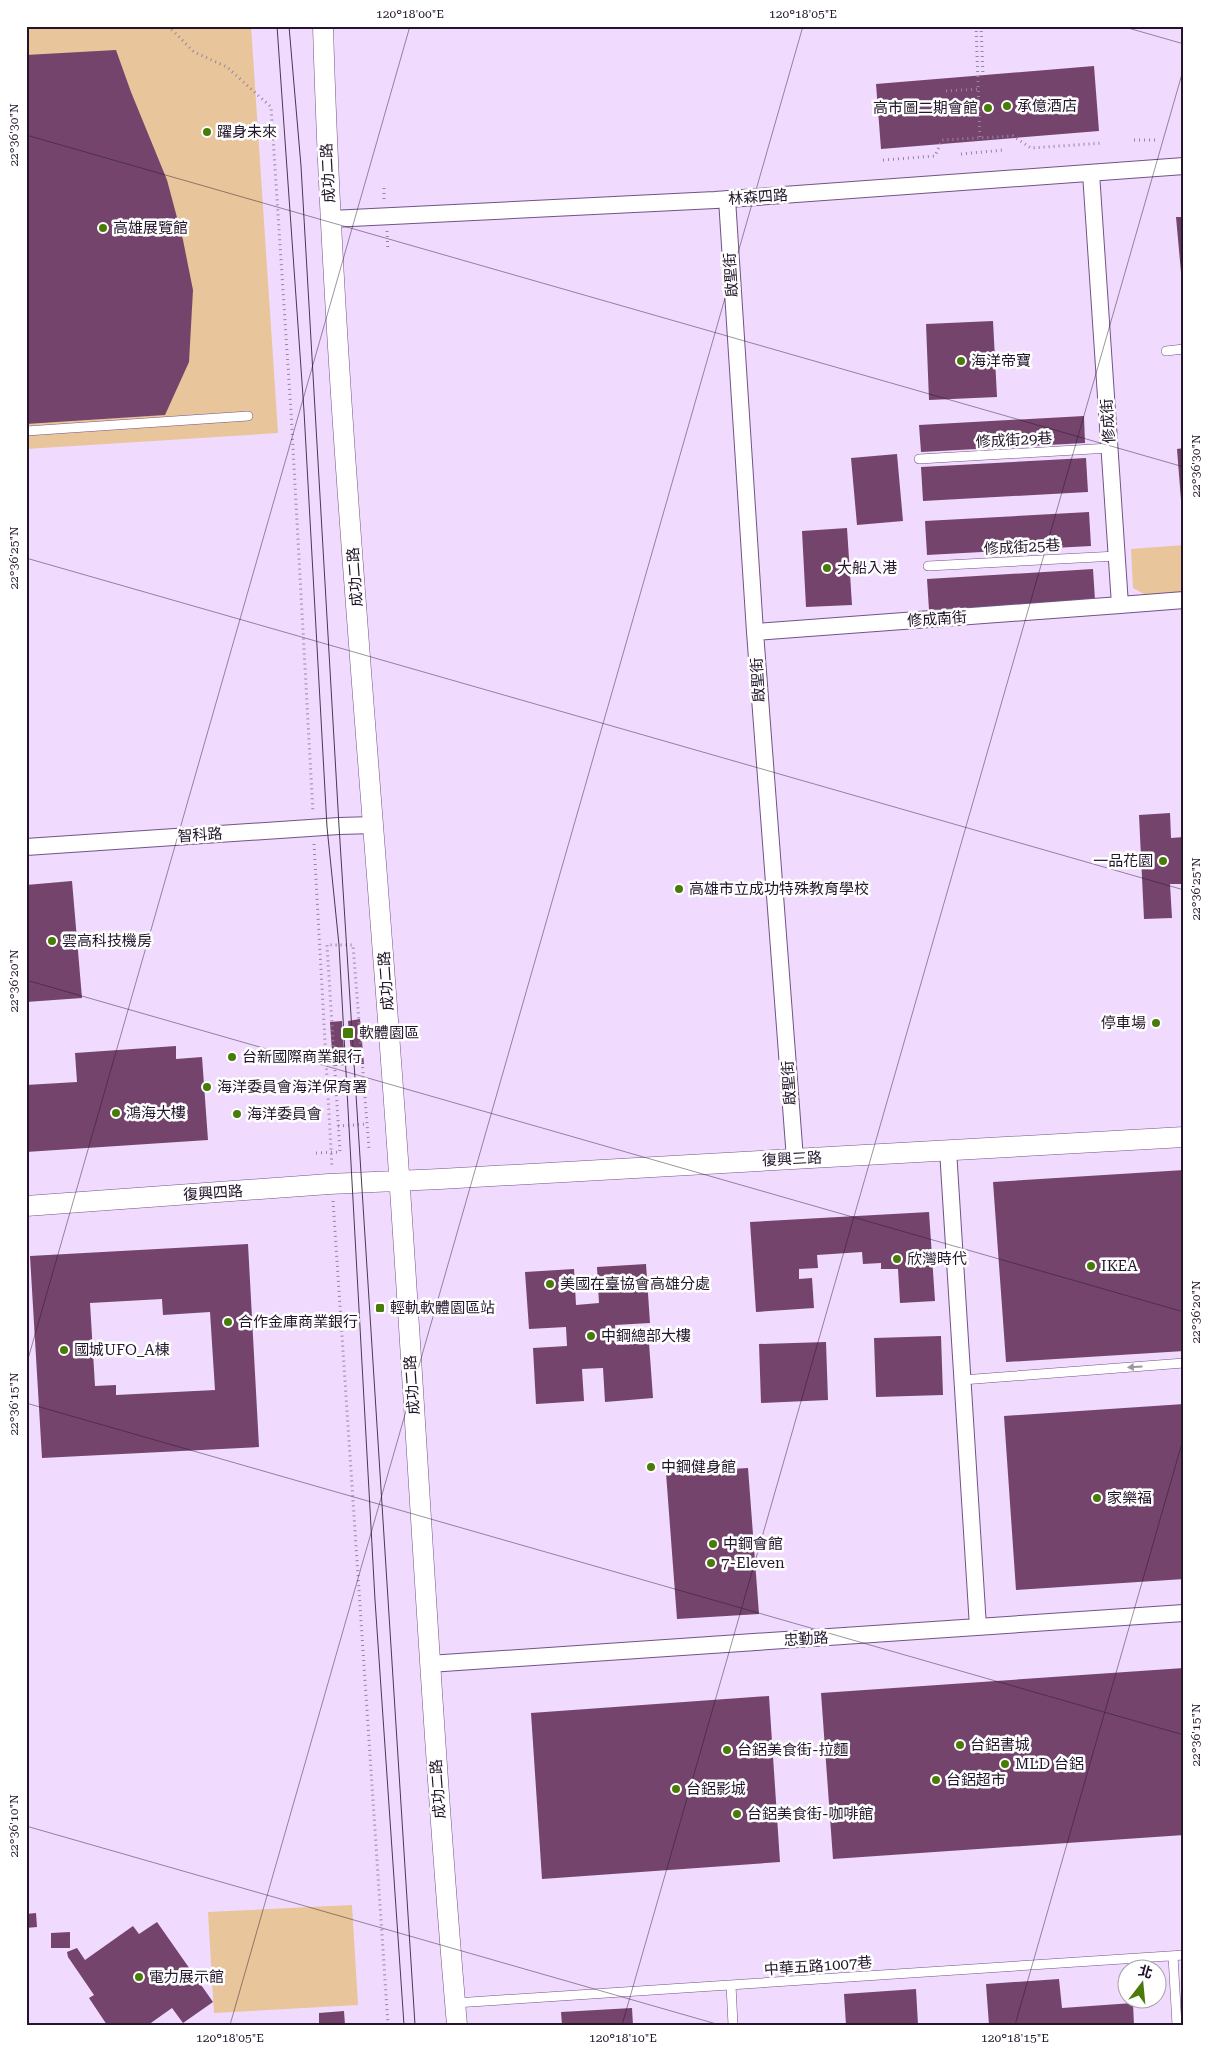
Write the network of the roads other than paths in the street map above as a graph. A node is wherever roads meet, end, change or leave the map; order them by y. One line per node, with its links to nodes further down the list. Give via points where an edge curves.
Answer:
1 (323, 26): 5 (street, 成功二路)
2 (1184, 166): 3 (street, 林森四路)
3 (1091, 173): 4 (street, 林森四路); 10 (street, 修成街)
4 (727, 199): 5 (street, 林森四路); 16 (street, 啟聖街)
5 (331, 219): 17 (street, 成功二路)
6 (1184, 349): 7 (lane)
7 (1166, 351)
8 (248, 416): 9 (lane)
9 (26, 431)
10 (1110, 448): 11 (lane, 修成街29巷); 12 (street, 修成街)
11 (919, 459)
12 (1117, 556): 13 (lane, 修成街25巷); 15 (street, 修成街)
13 (928, 566)
14 (1184, 600): 15 (street)
15 (1120, 606): 16 (street, 修成南街)
16 (755, 632): 21 (street, 啟聖街)
17 (374, 825): 18 (street, 智科路); 22 (street, 成功二路)
18 (26, 847)
19 (1184, 1137): 20 (street, 復興三路)
20 (948, 1150): 21 (street, 復興三路); 25 (street)
21 (795, 1159): 22 (street, 復興三路)
22 (400, 1182): 23 (street, 復興四路, via 328,1184); 28 (street, 成功二路)
23 (26, 1206)
24 (1184, 1364): 25 (lane, one-way to 25)
25 (962, 1380): 27 (street)
26 (1184, 1613): 27 (street, 忠勤路)
27 (978, 1627): 28 (street, 忠勤路)
28 (429, 1664): 32 (street, 成功二路)
29 (1184, 1955): 30 (lane, 中華五路1007巷)
30 (1173, 1956): 31 (lane, 中華五路1007巷); 35 (lane)
31 (731, 1985): 32 (lane, 中華五路1007巷); 34 (lane)
32 (455, 2003): 33 (street, 成功二路)
33 (456, 2025)
34 (733, 2025)
35 (1177, 2025)

